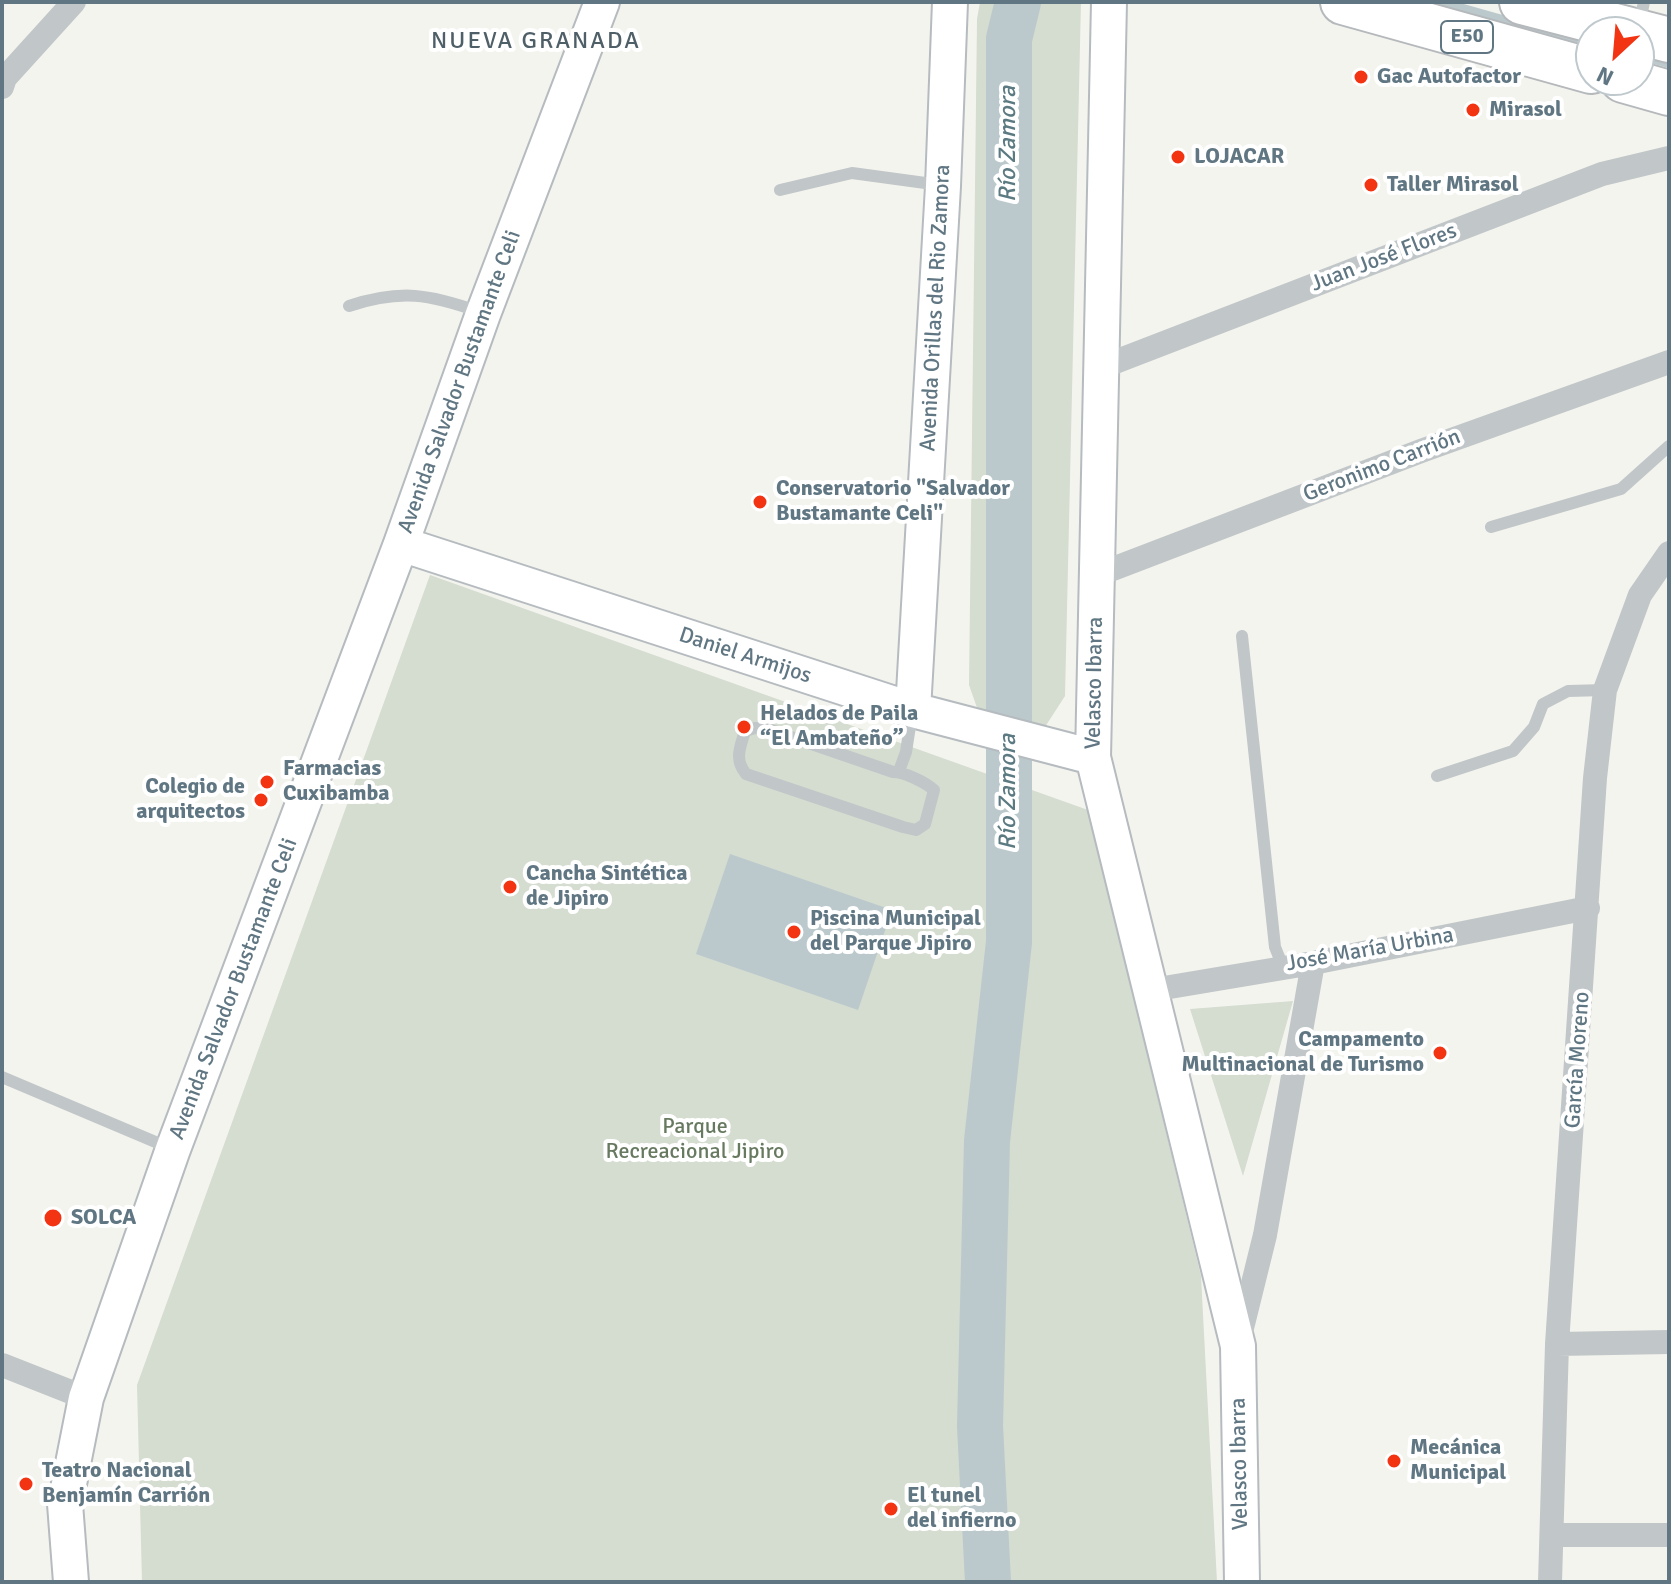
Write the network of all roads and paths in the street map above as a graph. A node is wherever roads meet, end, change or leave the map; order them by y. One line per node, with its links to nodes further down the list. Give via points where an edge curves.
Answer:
1 (74, 2): 10 (street)
2 (602, 2): 15 (main road, Avenida Salvador Bustamante Celi)
3 (950, 2): 12 (main road, Avenida Orillas del Rio Zamora)
4 (1109, 2): 17 (main road, Velasco Ibarra)
5 (1343, 2): 8 (highway, E50)
6 (1552, 6): 7 (highway); 8 (street)
7 (1586, 16)
8 (1527, 53): 9 (highway, E50)
9 (1575, 66)
10 (3, 80)
11 (1669, 158): 17 (street, Juan José Flores, via 1602,174)
12 (943, 186): 13 (lane, via 852,173); 25 (main road, Avenida Orillas del Rio Zamora)
13 (780, 190)
14 (349, 306): 15 (lane, via 406,295 446,300)
15 (483, 314): 20 (main road, Avenida Salvador Bustamante Celi)
16 (1669, 362): 22 (street, Geronimo Carrión)
17 (1102, 367): 22 (main road, Velasco Ibarra)
18 (1669, 446): 19 (lane, via 1621,489)
19 (1491, 527)
20 (401, 544): 25 (main road, Daniel Armijos); 34 (main road, Avenida Salvador Bustamante Celi)
21 (1669, 553): 24 (street, García Moreno, via 1640,595)
22 (1097, 575): 26 (main road, Velasco Ibarra)
23 (1242, 636): 31 (lane, via 1275,947)
24 (1605, 690): 28 (lane, via 1568,691 1543,704 1534,727 1513,751); 29 (street, García Moreno)
25 (913, 710): 26 (main road, Daniel Armijos); 27 (lane)
26 (1093, 757): 32 (main road, Velasco Ibarra)
27 (899, 771): 27 (lane, via 755,728 745,731 737,759 746,774 916,830 925,824 934,790)
28 (1437, 776)
29 (1588, 908): 30 (street, José María Urbina); 36 (street, García Moreno)
30 (1313, 963): 31 (street, José María Urbina); 37 (street, Velasco Ibarra, via 1265,1235)
31 (1283, 967): 32 (street, José María Urbina)
32 (1152, 990): 37 (main road, Velasco Ibarra)
33 (2, 1077): 34 (lane)
34 (173, 1149): 39 (main road, Avenida Salvador Bustamante Celi)
35 (1669, 1342): 36 (street)
36 (1557, 1344): 40 (street, García Moreno)
37 (1238, 1346): 43 (main road, Velasco Ibarra)
38 (2, 1365): 39 (street)
39 (86, 1398): 42 (main road, Avenida Salvador Bustamante Celi, via 65,1504)
40 (1553, 1535): 41 (street); 44 (street, García Moreno)
41 (1669, 1535)
42 (71, 1582)
43 (1242, 1582)
44 (1550, 1582)

